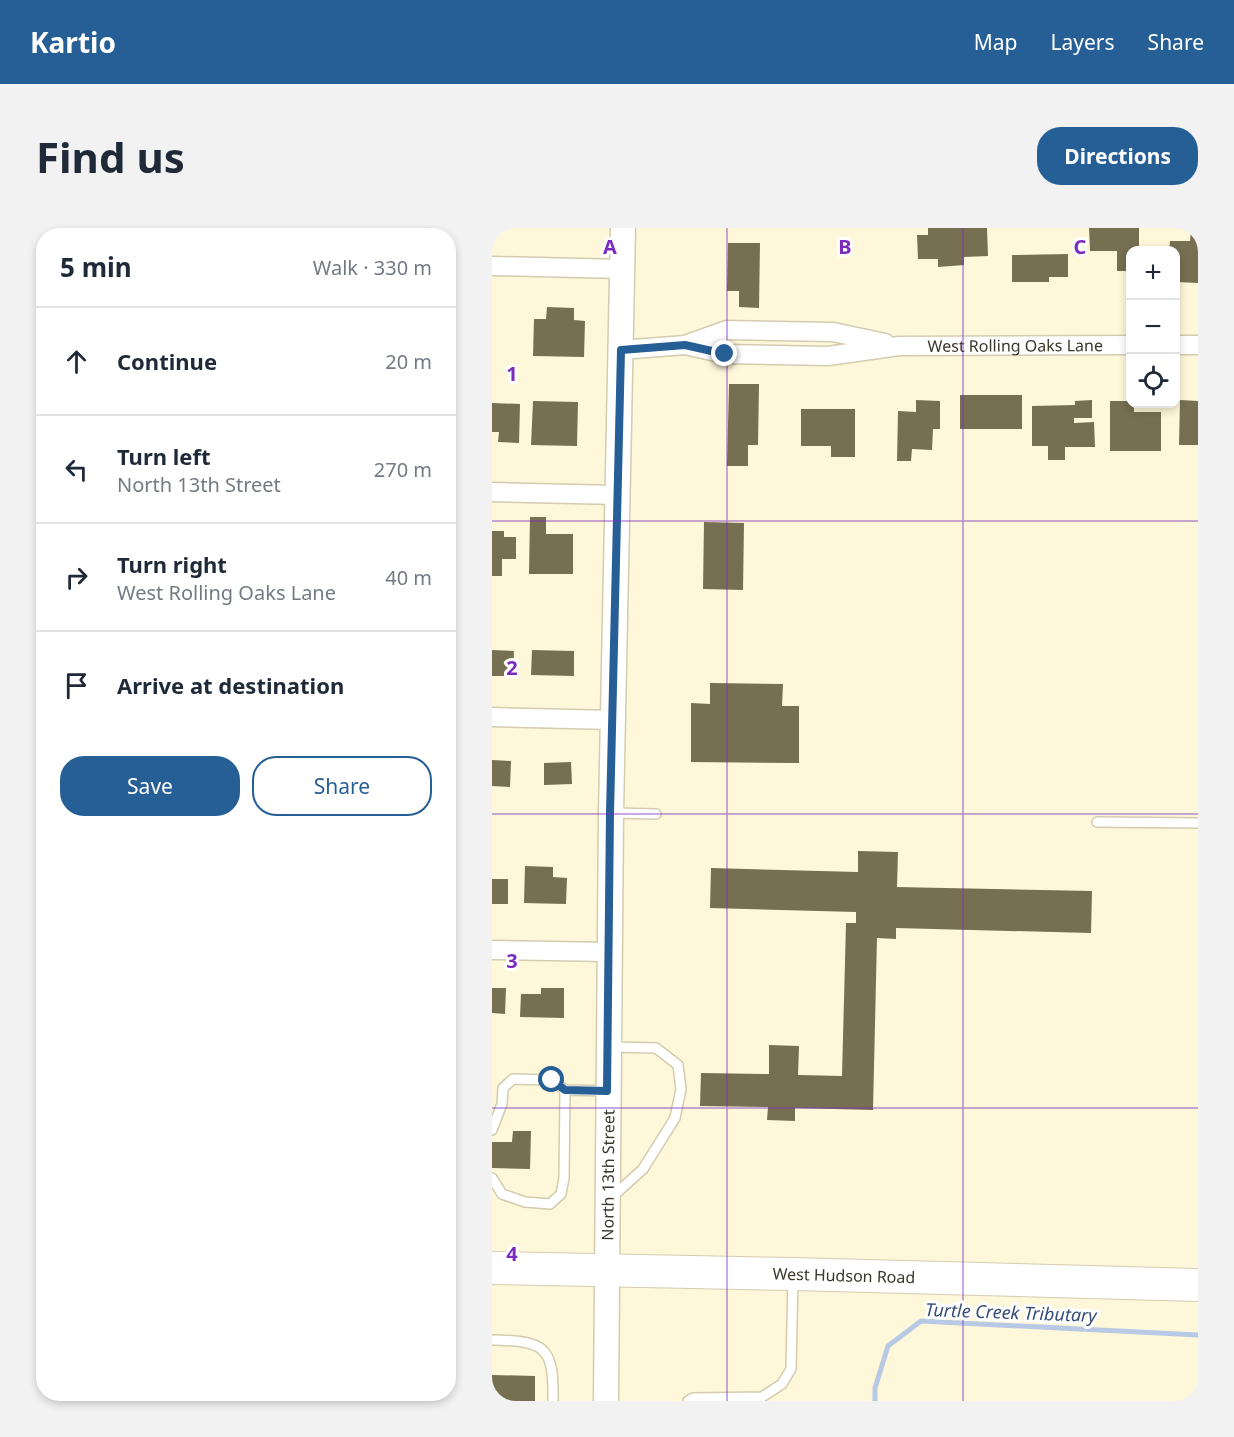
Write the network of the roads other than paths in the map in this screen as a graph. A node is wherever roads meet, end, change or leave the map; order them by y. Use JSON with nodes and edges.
{"nodes":[{"id":1,"x":623,"y":228,"type":"edge"},
{"id":2,"x":492,"y":266,"type":"edge"},
{"id":3,"x":621,"y":269,"type":"junction"},
{"id":4,"x":685,"y":345,"type":"junction"},
{"id":5,"x":1126,"y":345,"type":"edge"},
{"id":6,"x":1180,"y":345,"type":"edge"},
{"id":7,"x":1198,"y":345,"type":"edge"},
{"id":8,"x":899,"y":346,"type":"junction"},
{"id":9,"x":621,"y":350,"type":"junction"},
{"id":10,"x":492,"y":492,"type":"edge"},
{"id":11,"x":617,"y":495,"type":"junction"},
{"id":12,"x":492,"y":717,"type":"edge"},
{"id":13,"x":613,"y":720,"type":"junction"},
{"id":14,"x":610,"y":813,"type":"junction"},
{"id":15,"x":656,"y":814,"type":"dead end"},
{"id":16,"x":1097,"y":822,"type":"dead end"},
{"id":17,"x":1198,"y":823,"type":"edge"},
{"id":18,"x":492,"y":950,"type":"edge"},
{"id":19,"x":609,"y":952,"type":"junction"},
{"id":20,"x":608,"y":1047,"type":"junction"},
{"id":21,"x":565,"y":1090,"type":"junction"},
{"id":22,"x":607,"y":1091,"type":"junction"},
{"id":23,"x":492,"y":1130,"type":"edge"},
{"id":24,"x":492,"y":1178,"type":"edge"},
{"id":25,"x":608,"y":1201,"type":"junction"},
{"id":26,"x":492,"y":1268,"type":"edge"},
{"id":27,"x":608,"y":1270,"type":"junction"},
{"id":28,"x":793,"y":1274,"type":"junction"},
{"id":29,"x":1198,"y":1285,"type":"edge"},
{"id":30,"x":492,"y":1340,"type":"edge"},
{"id":31,"x":553,"y":1401,"type":"edge"},
{"id":32,"x":606,"y":1401,"type":"edge"},
{"id":33,"x":688,"y":1401,"type":"edge"}],
"edges":[{"from":1,"to":3,"type":"street","name":"North 13th Street"},
{"from":2,"to":3,"type":"street"},
{"from":3,"to":9,"type":"street","name":"North 13th Street"},
{"from":4,"to":8,"type":"street","name":"West Rolling Oaks Lane"},
{"from":4,"to":8,"type":"street","name":"West Rolling Oaks Lane"},
{"from":4,"to":9,"type":"street","name":"West Rolling Oaks Lane"},
{"from":5,"to":8,"type":"street","name":"West Rolling Oaks Lane"},
{"from":6,"to":7,"type":"street"},
{"from":9,"to":11,"type":"street","name":"North 13th Street"},
{"from":10,"to":11,"type":"street"},
{"from":11,"to":13,"type":"street","name":"North 13th Street"},
{"from":12,"to":13,"type":"street"},
{"from":13,"to":14,"type":"street","name":"North 13th Street"},
{"from":14,"to":15,"type":"lane"},
{"from":14,"to":19,"type":"street","name":"North 13th Street"},
{"from":16,"to":17,"type":"lane"},
{"from":18,"to":19,"type":"street"},
{"from":19,"to":20,"type":"street","name":"North 13th Street"},
{"from":20,"to":22,"type":"street","name":"North 13th Street"},
{"from":20,"to":25,"type":"lane"},
{"from":21,"to":22,"type":"lane"},
{"from":21,"to":23,"type":"lane"},
{"from":21,"to":24,"type":"lane"},
{"from":22,"to":25,"type":"street","name":"North 13th Street"},
{"from":25,"to":27,"type":"street","name":"North 13th Street"},
{"from":26,"to":27,"type":"highway","name":"West Hudson Road"},
{"from":27,"to":28,"type":"highway","name":"West Hudson Road"},
{"from":27,"to":32,"type":"street","name":"North 13th Street"},
{"from":28,"to":29,"type":"highway","name":"West Hudson Road"},
{"from":28,"to":33,"type":"lane"},
{"from":30,"to":31,"type":"lane"}]}
